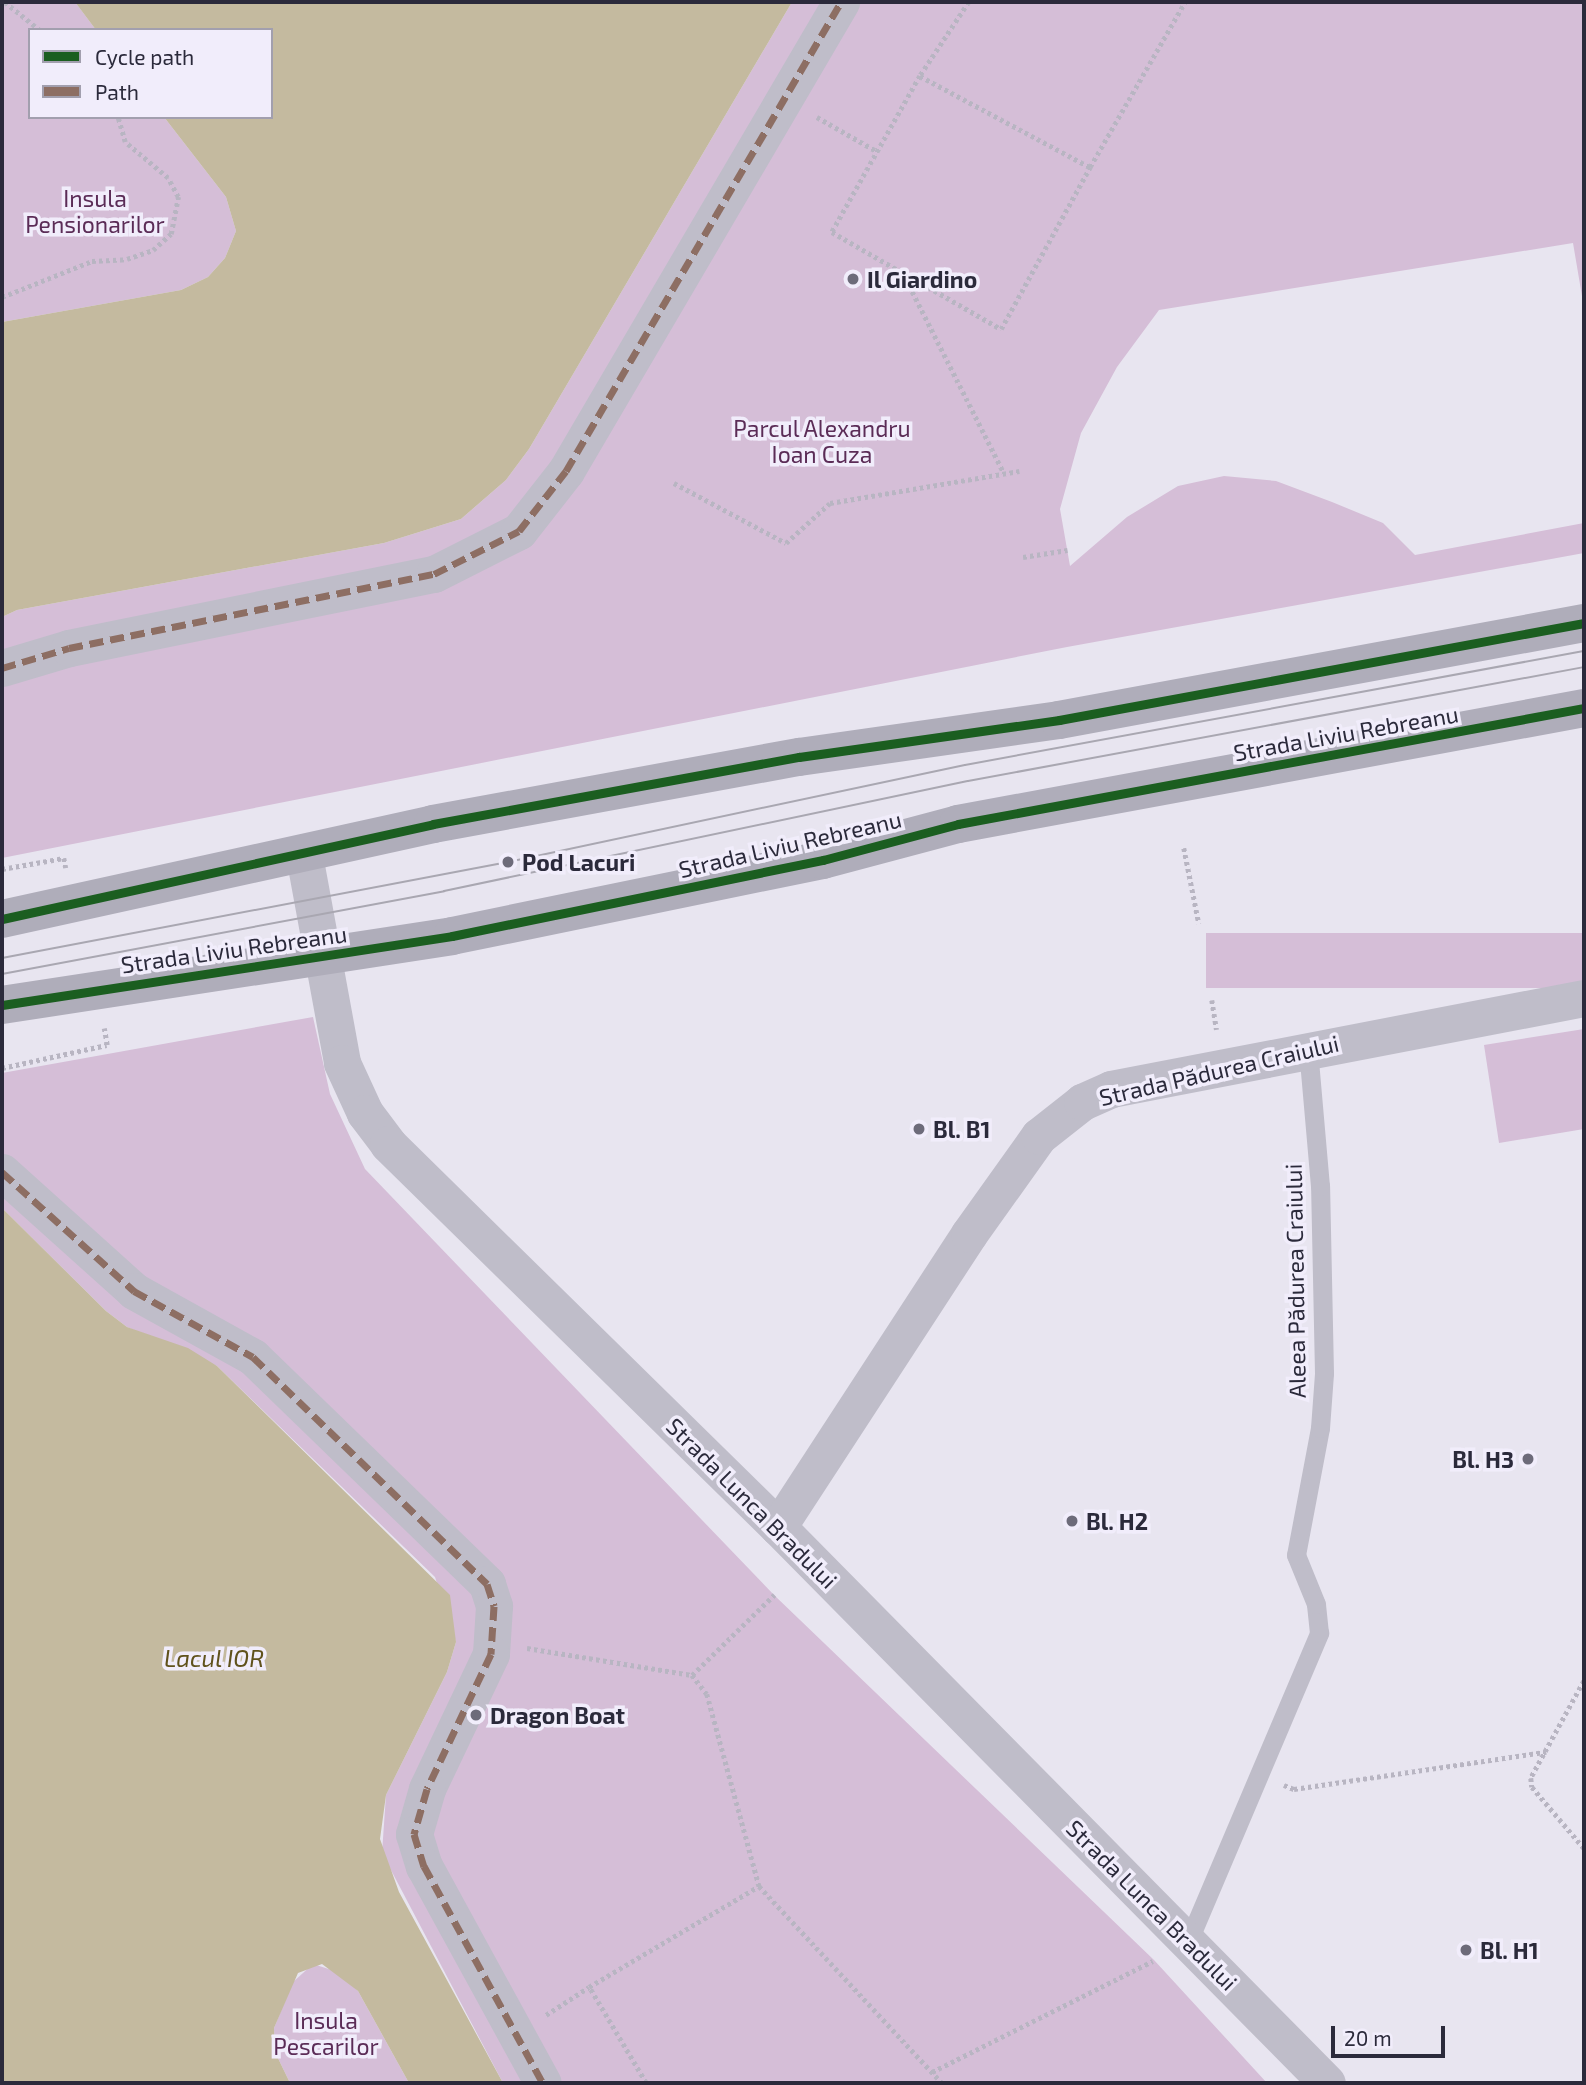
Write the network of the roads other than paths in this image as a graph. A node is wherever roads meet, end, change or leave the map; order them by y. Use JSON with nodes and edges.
{"nodes":[{"id":1,"x":841,"y":2,"type":"edge"},
{"id":2,"x":1584,"y":623,"type":"edge"},
{"id":3,"x":2,"y":668,"type":"edge"},
{"id":4,"x":1584,"y":708,"type":"edge"},
{"id":5,"x":304,"y":855,"type":"junction"},
{"id":6,"x":2,"y":919,"type":"edge"},
{"id":7,"x":321,"y":956,"type":"junction"},
{"id":8,"x":1584,"y":998,"type":"edge"},
{"id":9,"x":2,"y":1005,"type":"edge"},
{"id":10,"x":1308,"y":1049,"type":"junction"},
{"id":11,"x":2,"y":1172,"type":"edge"},
{"id":12,"x":778,"y":1527,"type":"junction"},
{"id":13,"x":1188,"y":1942,"type":"junction"},
{"id":14,"x":543,"y":2083,"type":"edge"},
{"id":15,"x":1327,"y":2083,"type":"edge"}],
"edges":[{"from":1,"to":3,"type":"street"},
{"from":2,"to":5,"type":"main road"},
{"from":4,"to":7,"type":"main road","name":"Strada Liviu Rebreanu"},
{"from":5,"to":6,"type":"main road"},
{"from":5,"to":7,"type":"street","name":"Strada Lunca Bradului"},
{"from":7,"to":9,"type":"main road","name":"Strada Liviu Rebreanu"},
{"from":7,"to":12,"type":"street","name":"Strada Lunca Bradului"},
{"from":8,"to":10,"type":"street","name":"Strada Pădurea Craiului"},
{"from":10,"to":12,"type":"street","name":"Strada Pădurea Craiului"},
{"from":10,"to":13,"type":"lane","name":"Aleea Pădurea Craiului"},
{"from":11,"to":14,"type":"street"},
{"from":12,"to":13,"type":"street","name":"Strada Lunca Bradului"},
{"from":13,"to":15,"type":"street","name":"Strada Lunca Bradului"}]}
